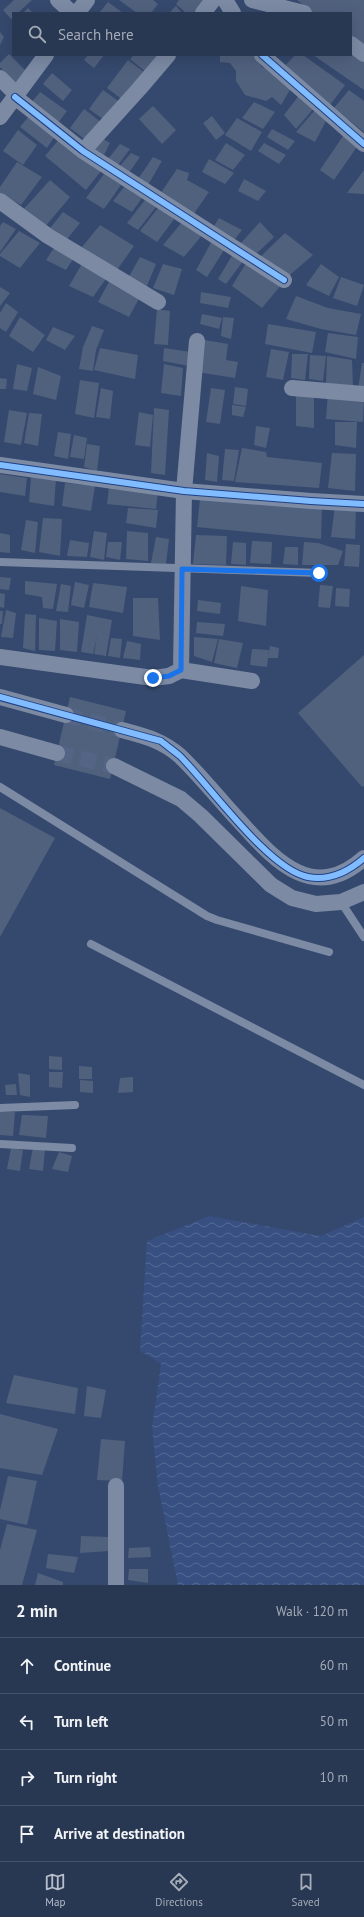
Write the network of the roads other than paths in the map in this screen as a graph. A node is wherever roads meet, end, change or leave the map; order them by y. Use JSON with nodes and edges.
{"nodes":[{"id":1,"x":58,"y":0,"type":"edge"},
{"id":2,"x":87,"y":0,"type":"edge"},
{"id":3,"x":213,"y":0,"type":"edge"},
{"id":4,"x":225,"y":0,"type":"edge"},
{"id":5,"x":252,"y":0,"type":"edge"},
{"id":6,"x":71,"y":12,"type":"edge"},
{"id":7,"x":78,"y":12,"type":"edge"},
{"id":8,"x":204,"y":12,"type":"edge"},
{"id":9,"x":233,"y":12,"type":"edge"},
{"id":10,"x":300,"y":12,"type":"edge"},
{"id":11,"x":352,"y":45,"type":"edge"},
{"id":12,"x":364,"y":54,"type":"edge"},
{"id":13,"x":45,"y":56,"type":"edge"},
{"id":14,"x":167,"y":56,"type":"edge"},
{"id":15,"x":263,"y":56,"type":"edge"},
{"id":16,"x":0,"y":78,"type":"edge"},
{"id":17,"x":16,"y":96,"type":"junction"},
{"id":18,"x":0,"y":117,"type":"edge"},
{"id":19,"x":364,"y":144,"type":"edge"},
{"id":20,"x":82,"y":151,"type":"junction"},
{"id":21,"x":0,"y":201,"type":"edge"},
{"id":22,"x":284,"y":280,"type":"dead end"},
{"id":23,"x":158,"y":302,"type":"dead end"},
{"id":24,"x":197,"y":341,"type":"dead end"},
{"id":25,"x":292,"y":388,"type":"dead end"},
{"id":26,"x":364,"y":394,"type":"edge"},
{"id":27,"x":0,"y":465,"type":"edge"},
{"id":28,"x":184,"y":491,"type":"junction"},
{"id":29,"x":364,"y":504,"type":"edge"},
{"id":30,"x":0,"y":562,"type":"edge"},
{"id":31,"x":182,"y":569,"type":"junction"},
{"id":32,"x":319,"y":573,"type":"dead end"},
{"id":33,"x":0,"y":657,"type":"edge"},
{"id":34,"x":181,"y":670,"type":"junction"},
{"id":35,"x":252,"y":680,"type":"dead end"},
{"id":36,"x":0,"y":697,"type":"edge"},
{"id":37,"x":66,"y":715,"type":"tunnel mouth"},
{"id":38,"x":122,"y":730,"type":"tunnel mouth"},
{"id":39,"x":0,"y":737,"type":"edge"},
{"id":40,"x":57,"y":753,"type":"tunnel mouth"},
{"id":41,"x":114,"y":766,"type":"tunnel mouth"},
{"id":42,"x":0,"y":787,"type":"edge"},
{"id":43,"x":364,"y":858,"type":"edge"},
{"id":44,"x":364,"y":892,"type":"edge"},
{"id":45,"x":340,"y":902,"type":"junction"},
{"id":46,"x":364,"y":937,"type":"edge"},
{"id":47,"x":91,"y":944,"type":"dead end"},
{"id":48,"x":329,"y":952,"type":"dead end"},
{"id":49,"x":364,"y":1085,"type":"edge"},
{"id":50,"x":75,"y":1105,"type":"dead end"},
{"id":51,"x":0,"y":1108,"type":"edge"},
{"id":52,"x":0,"y":1144,"type":"edge"},
{"id":53,"x":72,"y":1148,"type":"dead end"},
{"id":54,"x":116,"y":1486,"type":"dead end"},
{"id":55,"x":116,"y":1585,"type":"edge"}],
"edges":[{"from":1,"to":6,"type":"street"},
{"from":2,"to":7,"type":"street"},
{"from":3,"to":8,"type":"street"},
{"from":4,"to":9,"type":"street"},
{"from":5,"to":10,"type":"street"},
{"from":11,"to":12,"type":"street"},
{"from":13,"to":17,"type":"street"},
{"from":14,"to":20,"type":"street"},
{"from":15,"to":19,"type":"street"},
{"from":16,"to":17,"type":"street"},
{"from":17,"to":18,"type":"street"},
{"from":17,"to":20,"type":"street"},
{"from":20,"to":22,"type":"street"},
{"from":21,"to":23,"type":"street"},
{"from":24,"to":28,"type":"street"},
{"from":25,"to":26,"type":"street"},
{"from":27,"to":28,"type":"street"},
{"from":28,"to":29,"type":"street"},
{"from":28,"to":31,"type":"street"},
{"from":30,"to":31,"type":"lane"},
{"from":31,"to":32,"type":"lane"},
{"from":31,"to":34,"type":"street"},
{"from":33,"to":34,"type":"street"},
{"from":34,"to":35,"type":"street"},
{"from":36,"to":37,"type":"street"},
{"from":38,"to":43,"type":"street"},
{"from":39,"to":40,"type":"street"},
{"from":41,"to":45,"type":"street"},
{"from":42,"to":48,"type":"lane"},
{"from":44,"to":45,"type":"street"},
{"from":45,"to":46,"type":"lane"},
{"from":47,"to":49,"type":"lane"},
{"from":50,"to":51,"type":"lane"},
{"from":52,"to":53,"type":"lane"},
{"from":54,"to":55,"type":"street"}]}
